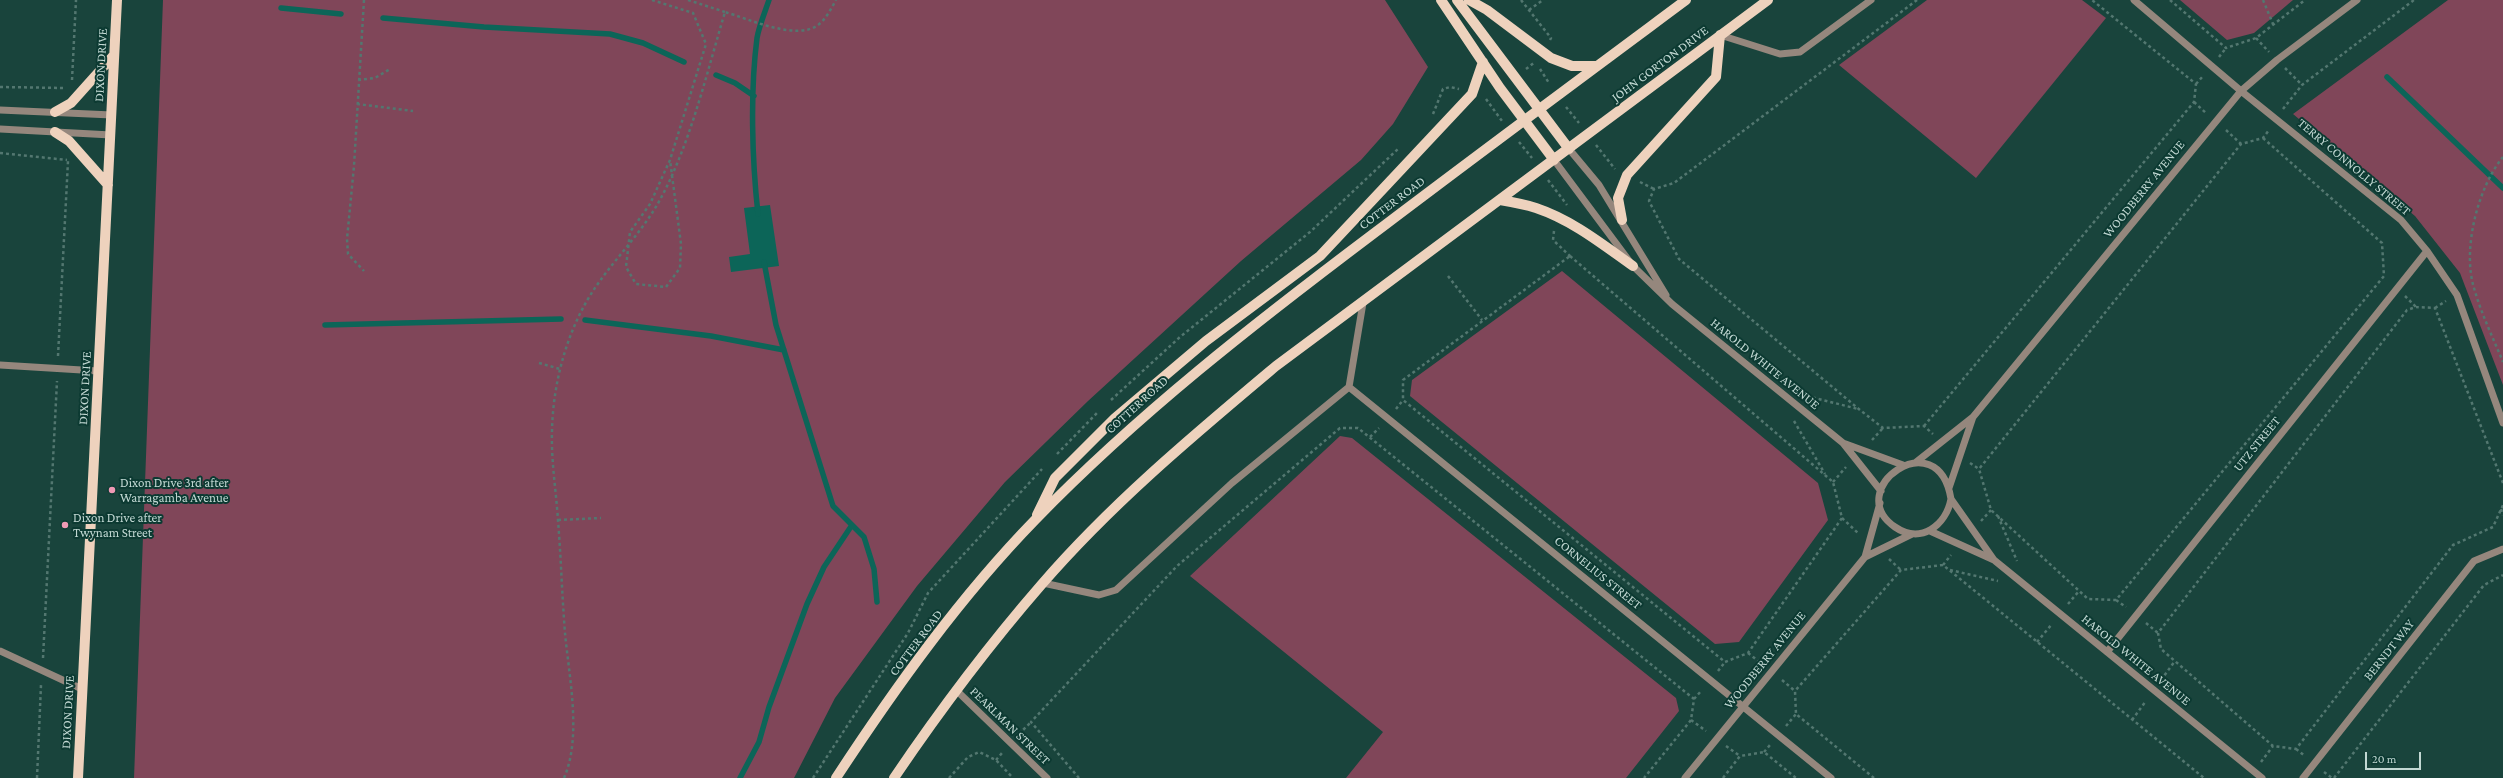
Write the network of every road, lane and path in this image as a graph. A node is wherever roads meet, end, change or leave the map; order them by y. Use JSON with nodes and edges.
{"nodes":[{"id":1,"x":76,"y":0,"type":"edge"},
{"id":2,"x":117,"y":0,"type":"edge"},
{"id":3,"x":364,"y":0,"type":"edge"},
{"id":4,"x":652,"y":0,"type":"edge"},
{"id":5,"x":688,"y":0,"type":"edge"},
{"id":6,"x":836,"y":0,"type":"edge"},
{"id":7,"x":1441,"y":0,"type":"edge"},
{"id":8,"x":1457,"y":0,"type":"edge"},
{"id":9,"x":1469,"y":0,"type":"edge"},
{"id":10,"x":1521,"y":0,"type":"edge"},
{"id":11,"x":1543,"y":0,"type":"edge"},
{"id":12,"x":1686,"y":0,"type":"edge"},
{"id":13,"x":1768,"y":0,"type":"edge"},
{"id":14,"x":1870,"y":0,"type":"edge"},
{"id":15,"x":1917,"y":0,"type":"edge"},
{"id":16,"x":2092,"y":0,"type":"edge"},
{"id":17,"x":2134,"y":0,"type":"edge"},
{"id":18,"x":2170,"y":0,"type":"edge"},
{"id":19,"x":2263,"y":0,"type":"edge"},
{"id":20,"x":2305,"y":0,"type":"edge"},
{"id":21,"x":2357,"y":0,"type":"edge"},
{"id":22,"x":2414,"y":0,"type":"edge"},
{"id":23,"x":1530,"y":10,"type":"junction"},
{"id":24,"x":725,"y":12,"type":"junction"},
{"id":25,"x":2273,"y":24,"type":"junction"},
{"id":26,"x":1720,"y":35,"type":"junction"},
{"id":27,"x":1551,"y":38,"type":"dead end"},
{"id":28,"x":114,"y":54,"type":"junction"},
{"id":29,"x":1483,"y":62,"type":"junction"},
{"id":30,"x":1535,"y":62,"type":"dead end"},
{"id":31,"x":1598,"y":66,"type":"junction"},
{"id":32,"x":390,"y":69,"type":"dead end"},
{"id":33,"x":358,"y":80,"type":"junction"},
{"id":34,"x":0,"y":87,"type":"edge"},
{"id":35,"x":2241,"y":90,"type":"junction"},
{"id":36,"x":1557,"y":95,"type":"junction"},
{"id":37,"x":1486,"y":99,"type":"dead end"},
{"id":38,"x":357,"y":104,"type":"junction"},
{"id":39,"x":1539,"y":108,"type":"junction"},
{"id":40,"x":0,"y":110,"type":"edge"},
{"id":41,"x":413,"y":111,"type":"dead end"},
{"id":42,"x":55,"y":112,"type":"junction"},
{"id":43,"x":112,"y":115,"type":"junction"},
{"id":44,"x":2276,"y":119,"type":"junction"},
{"id":45,"x":1524,"y":120,"type":"junction"},
{"id":46,"x":0,"y":129,"type":"edge"},
{"id":47,"x":1510,"y":130,"type":"junction"},
{"id":48,"x":55,"y":132,"type":"junction"},
{"id":49,"x":111,"y":135,"type":"junction"},
{"id":50,"x":1588,"y":135,"type":"junction"},
{"id":51,"x":2263,"y":138,"type":"junction"},
{"id":52,"x":69,"y":141,"type":"junction"},
{"id":53,"x":1569,"y":149,"type":"junction"},
{"id":54,"x":0,"y":153,"type":"edge"},
{"id":55,"x":2503,"y":157,"type":"edge"},
{"id":56,"x":68,"y":160,"type":"junction"},
{"id":57,"x":670,"y":160,"type":"junction"},
{"id":58,"x":1554,"y":160,"type":"junction"},
{"id":59,"x":1541,"y":170,"type":"junction"},
{"id":60,"x":1617,"y":172,"type":"dead end"},
{"id":61,"x":672,"y":175,"type":"junction"},
{"id":62,"x":108,"y":185,"type":"junction"},
{"id":63,"x":1500,"y":200,"type":"junction"},
{"id":64,"x":1568,"y":207,"type":"dead end"},
{"id":65,"x":1622,"y":220,"type":"junction"},
{"id":66,"x":1554,"y":230,"type":"dead end"},
{"id":67,"x":627,"y":247,"type":"junction"},
{"id":68,"x":2427,"y":251,"type":"junction"},
{"id":69,"x":1570,"y":256,"type":"junction"},
{"id":70,"x":1633,"y":266,"type":"junction"},
{"id":71,"x":364,"y":271,"type":"dead end"},
{"id":72,"x":1448,"y":276,"type":"dead end"},
{"id":73,"x":1363,"y":302,"type":"junction"},
{"id":74,"x":1672,"y":304,"type":"junction"},
{"id":75,"x":1482,"y":320,"type":"junction"},
{"id":76,"x":2503,"y":362,"type":"edge"},
{"id":77,"x":539,"y":363,"type":"dead end"},
{"id":78,"x":0,"y":366,"type":"edge"},
{"id":79,"x":57,"y":369,"type":"junction"},
{"id":80,"x":560,"y":369,"type":"junction"},
{"id":81,"x":98,"y":371,"type":"junction"},
{"id":82,"x":1349,"y":387,"type":"junction"},
{"id":83,"x":1806,"y":396,"type":"dead end"},
{"id":84,"x":1860,"y":410,"type":"junction"},
{"id":85,"x":1791,"y":415,"type":"dead end"},
{"id":86,"x":1974,"y":417,"type":"junction"},
{"id":87,"x":2503,"y":423,"type":"edge"},
{"id":88,"x":1843,"y":443,"type":"junction"},
{"id":89,"x":1915,"y":463,"type":"junction"},
{"id":90,"x":1903,"y":465,"type":"junction"},
{"id":91,"x":1826,"y":476,"type":"junction"},
{"id":92,"x":2503,"y":483,"type":"edge"},
{"id":93,"x":1949,"y":488,"type":"junction"},
{"id":94,"x":1881,"y":491,"type":"junction"},
{"id":95,"x":1951,"y":499,"type":"junction"},
{"id":96,"x":1880,"y":503,"type":"junction"},
{"id":97,"x":2503,"y":505,"type":"edge"},
{"id":98,"x":2501,"y":509,"type":"junction"},
{"id":99,"x":1997,"y":515,"type":"junction"},
{"id":100,"x":2503,"y":515,"type":"edge"},
{"id":101,"x":601,"y":518,"type":"dead end"},
{"id":102,"x":558,"y":520,"type":"junction"},
{"id":103,"x":1034,"y":521,"type":"junction"},
{"id":104,"x":1930,"y":530,"type":"junction"},
{"id":105,"x":1912,"y":534,"type":"junction"},
{"id":106,"x":2503,"y":549,"type":"edge"},
{"id":107,"x":1865,"y":557,"type":"junction"},
{"id":108,"x":1994,"y":560,"type":"junction"},
{"id":109,"x":1949,"y":570,"type":"junction"},
{"id":110,"x":2503,"y":575,"type":"edge"},
{"id":111,"x":1043,"y":583,"type":"junction"},
{"id":112,"x":2028,"y":588,"type":"junction"},
{"id":113,"x":0,"y":651,"type":"edge"},
{"id":114,"x":2107,"y":652,"type":"junction"},
{"id":115,"x":42,"y":669,"type":"junction"},
{"id":116,"x":82,"y":689,"type":"junction"},
{"id":117,"x":956,"y":690,"type":"junction"},
{"id":118,"x":1743,"y":706,"type":"junction"},
{"id":119,"x":37,"y":778,"type":"edge"},
{"id":120,"x":78,"y":778,"type":"edge"},
{"id":121,"x":564,"y":778,"type":"edge"},
{"id":122,"x":836,"y":778,"type":"edge"},
{"id":123,"x":894,"y":778,"type":"edge"},
{"id":124,"x":949,"y":778,"type":"edge"},
{"id":125,"x":1013,"y":778,"type":"edge"},
{"id":126,"x":1047,"y":778,"type":"edge"},
{"id":127,"x":1079,"y":778,"type":"edge"},
{"id":128,"x":1644,"y":778,"type":"edge"},
{"id":129,"x":1685,"y":778,"type":"edge"},
{"id":130,"x":1723,"y":778,"type":"edge"},
{"id":131,"x":1796,"y":778,"type":"edge"},
{"id":132,"x":1831,"y":778,"type":"edge"},
{"id":133,"x":1874,"y":778,"type":"edge"},
{"id":134,"x":2204,"y":778,"type":"edge"},
{"id":135,"x":2262,"y":778,"type":"edge"},
{"id":136,"x":2303,"y":778,"type":"edge"},
{"id":137,"x":2334,"y":778,"type":"edge"}],
"edges":[{"from":1,"to":34,"type":"path"},
{"from":2,"to":28,"type":"main road","name":"DIXON DRIVE"},
{"from":3,"to":33,"type":"path"},
{"from":4,"to":57,"type":"path"},
{"from":5,"to":24,"type":"path"},
{"from":6,"to":24,"type":"path"},
{"from":7,"to":29,"type":"main road"},
{"from":8,"to":39,"type":"main road"},
{"from":9,"to":31,"type":"main road"},
{"from":10,"to":23,"type":"path"},
{"from":11,"to":23,"type":"path"},
{"from":12,"to":31,"type":"main road"},
{"from":13,"to":26,"type":"main road","name":"JOHN GORTON DRIVE"},
{"from":14,"to":26,"type":"street"},
{"from":15,"to":84,"type":"path"},
{"from":16,"to":84,"type":"path"},
{"from":17,"to":35,"type":"street","name":"TERRY CONNOLLY STREET"},
{"from":18,"to":25,"type":"path"},
{"from":19,"to":25,"type":"path"},
{"from":20,"to":25,"type":"path"},
{"from":21,"to":35,"type":"street","name":"WOODBERRY AVENUE"},
{"from":22,"to":44,"type":"path"},
{"from":23,"to":27,"type":"path"},
{"from":24,"to":61,"type":"path"},
{"from":26,"to":50,"type":"main road","name":"JOHN GORTON DRIVE"},
{"from":26,"to":65,"type":"main road"},
{"from":28,"to":42,"type":"main road"},
{"from":28,"to":43,"type":"main road","name":"DIXON DRIVE"},
{"from":29,"to":45,"type":"main road"},
{"from":29,"to":103,"type":"main road"},
{"from":30,"to":36,"type":"path"},
{"from":31,"to":36,"type":"main road"},
{"from":32,"to":33,"type":"path"},
{"from":33,"to":38,"type":"path"},
{"from":35,"to":44,"type":"street","name":"TERRY CONNOLLY STREET"},
{"from":35,"to":86,"type":"street","name":"WOODBERRY AVENUE"},
{"from":36,"to":39,"type":"main road"},
{"from":36,"to":50,"type":"path"},
{"from":37,"to":47,"type":"path"},
{"from":38,"to":41,"type":"path"},
{"from":38,"to":71,"type":"path"},
{"from":39,"to":45,"type":"main road","name":"COTTER ROAD"},
{"from":39,"to":53,"type":"main road"},
{"from":40,"to":42,"type":"street"},
{"from":42,"to":43,"type":"street"},
{"from":43,"to":49,"type":"main road","name":"DIXON DRIVE"},
{"from":44,"to":51,"type":"path"},
{"from":44,"to":68,"type":"street","name":"TERRY CONNOLLY STREET"},
{"from":45,"to":47,"type":"main road","name":"COTTER ROAD"},
{"from":45,"to":58,"type":"main road"},
{"from":46,"to":48,"type":"street"},
{"from":47,"to":59,"type":"path"},
{"from":47,"to":103,"type":"main road","name":"COTTER ROAD"},
{"from":48,"to":49,"type":"street"},
{"from":48,"to":52,"type":"main road"},
{"from":49,"to":62,"type":"main road","name":"DIXON DRIVE"},
{"from":50,"to":53,"type":"main road","name":"JOHN GORTON DRIVE"},
{"from":50,"to":60,"type":"path"},
{"from":51,"to":99,"type":"path"},
{"from":51,"to":99,"type":"path"},
{"from":52,"to":56,"type":"path"},
{"from":52,"to":62,"type":"main road"},
{"from":53,"to":58,"type":"main road"},
{"from":53,"to":65,"type":"street","name":"HAROLD WHITE AVENUE"},
{"from":54,"to":56,"type":"path"},
{"from":55,"to":76,"type":"path"},
{"from":56,"to":79,"type":"path"},
{"from":57,"to":61,"type":"path"},
{"from":57,"to":67,"type":"path"},
{"from":58,"to":59,"type":"main road"},
{"from":58,"to":70,"type":"street","name":"HAROLD WHITE AVENUE"},
{"from":59,"to":63,"type":"main road"},
{"from":59,"to":64,"type":"path"},
{"from":61,"to":67,"type":"path"},
{"from":61,"to":67,"type":"path"},
{"from":62,"to":81,"type":"main road","name":"DIXON DRIVE"},
{"from":63,"to":70,"type":"main road"},
{"from":63,"to":73,"type":"main road"},
{"from":65,"to":74,"type":"street","name":"HAROLD WHITE AVENUE"},
{"from":66,"to":69,"type":"path"},
{"from":67,"to":80,"type":"path"},
{"from":68,"to":87,"type":"street","name":"TERRY CONNOLLY STREET"},
{"from":68,"to":114,"type":"street","name":"UTZ STREET"},
{"from":69,"to":75,"type":"path"},
{"from":69,"to":91,"type":"path"},
{"from":70,"to":74,"type":"street","name":"HAROLD WHITE AVENUE"},
{"from":72,"to":75,"type":"path"},
{"from":73,"to":82,"type":"street"},
{"from":73,"to":111,"type":"main road"},
{"from":74,"to":88,"type":"street","name":"HAROLD WHITE AVENUE"},
{"from":75,"to":91,"type":"path"},
{"from":77,"to":80,"type":"path"},
{"from":78,"to":79,"type":"street"},
{"from":79,"to":81,"type":"street"},
{"from":79,"to":115,"type":"path"},
{"from":80,"to":102,"type":"path"},
{"from":81,"to":116,"type":"main road","name":"DIXON DRIVE"},
{"from":82,"to":111,"type":"street"},
{"from":82,"to":118,"type":"street","name":"CORNELIUS STREET"},
{"from":83,"to":84,"type":"path"},
{"from":85,"to":91,"type":"path"},
{"from":86,"to":89,"type":"street","name":"WOODBERRY AVENUE"},
{"from":86,"to":93,"type":"street","name":"WOODBERRY AVENUE"},
{"from":88,"to":90,"type":"street","name":"HAROLD WHITE AVENUE"},
{"from":88,"to":94,"type":"street","name":"HAROLD WHITE AVENUE"},
{"from":89,"to":90,"type":"street"},
{"from":89,"to":93,"type":"street"},
{"from":90,"to":94,"type":"street"},
{"from":92,"to":98,"type":"path"},
{"from":93,"to":95,"type":"street"},
{"from":94,"to":96,"type":"street"},
{"from":95,"to":104,"type":"street"},
{"from":95,"to":108,"type":"street","name":"HAROLD WHITE AVENUE"},
{"from":96,"to":105,"type":"street"},
{"from":96,"to":107,"type":"street","name":"WOODBERRY AVENUE"},
{"from":97,"to":98,"type":"path"},
{"from":98,"to":100,"type":"path"},
{"from":99,"to":112,"type":"path"},
{"from":101,"to":102,"type":"path"},
{"from":102,"to":121,"type":"path"},
{"from":103,"to":122,"type":"main road","name":"COTTER ROAD"},
{"from":104,"to":105,"type":"street"},
{"from":104,"to":108,"type":"street","name":"HAROLD WHITE AVENUE"},
{"from":105,"to":107,"type":"street","name":"WOODBERRY AVENUE"},
{"from":106,"to":136,"type":"street","name":"BERNDT WAY"},
{"from":107,"to":118,"type":"street","name":"WOODBERRY AVENUE"},
{"from":108,"to":112,"type":"street","name":"HAROLD WHITE AVENUE"},
{"from":109,"to":112,"type":"path"},
{"from":109,"to":133,"type":"path"},
{"from":109,"to":134,"type":"path"},
{"from":110,"to":137,"type":"path"},
{"from":111,"to":117,"type":"main road"},
{"from":112,"to":114,"type":"street","name":"HAROLD WHITE AVENUE"},
{"from":113,"to":115,"type":"street"},
{"from":114,"to":135,"type":"street","name":"HAROLD WHITE AVENUE"},
{"from":115,"to":116,"type":"street"},
{"from":115,"to":119,"type":"path"},
{"from":116,"to":120,"type":"main road","name":"DIXON DRIVE"},
{"from":117,"to":123,"type":"main road"},
{"from":117,"to":126,"type":"street","name":"PEARLMAN STREET"},
{"from":118,"to":129,"type":"street","name":"WOODBERRY AVENUE"},
{"from":118,"to":132,"type":"street","name":"CORNELIUS STREET"},
{"from":124,"to":125,"type":"path"},
{"from":127,"to":128,"type":"path"},
{"from":130,"to":131,"type":"path"}]}
